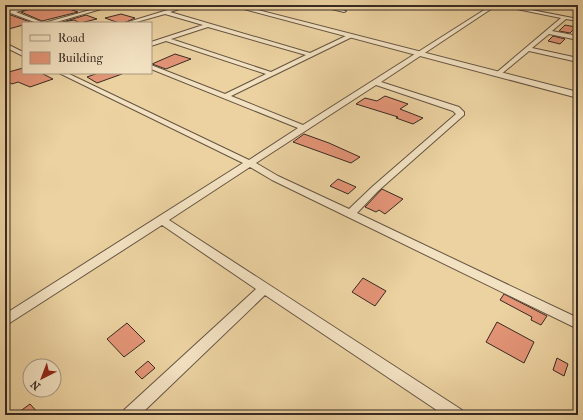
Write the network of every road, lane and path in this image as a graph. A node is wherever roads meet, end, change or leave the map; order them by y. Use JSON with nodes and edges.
{"nodes":[{"id":1,"x":39,"y":5,"type":"edge"},
{"id":2,"x":113,"y":5,"type":"edge"},
{"id":3,"x":189,"y":5,"type":"edge"},
{"id":4,"x":232,"y":5,"type":"edge"},
{"id":5,"x":262,"y":5,"type":"edge"},
{"id":6,"x":317,"y":5,"type":"edge"},
{"id":7,"x":495,"y":5,"type":"edge"},
{"id":8,"x":499,"y":5,"type":"edge"},
{"id":9,"x":5,"y":9,"type":"edge"},
{"id":10,"x":249,"y":9,"type":"junction"},
{"id":11,"x":12,"y":11,"type":"junction"},
{"id":12,"x":344,"y":11,"type":"dead end"},
{"id":13,"x":164,"y":12,"type":"junction"},
{"id":14,"x":564,"y":18,"type":"junction"},
{"id":15,"x":578,"y":20,"type":"edge"},
{"id":16,"x":40,"y":22,"type":"edge"},
{"id":17,"x":51,"y":22,"type":"edge"},
{"id":18,"x":131,"y":22,"type":"edge"},
{"id":19,"x":208,"y":25,"type":"junction"},
{"id":20,"x":549,"y":32,"type":"junction"},
{"id":21,"x":350,"y":36,"type":"junction"},
{"id":22,"x":578,"y":38,"type":"edge"},
{"id":23,"x":165,"y":39,"type":"junction"},
{"id":24,"x":152,"y":44,"type":"edge"},
{"id":25,"x":5,"y":45,"type":"edge"},
{"id":26,"x":527,"y":49,"type":"junction"},
{"id":27,"x":22,"y":54,"type":"edge"},
{"id":28,"x":419,"y":54,"type":"junction"},
{"id":29,"x":311,"y":55,"type":"junction"},
{"id":30,"x":578,"y":60,"type":"edge"},
{"id":31,"x":152,"y":67,"type":"edge"},
{"id":32,"x":67,"y":74,"type":"edge"},
{"id":33,"x":271,"y":74,"type":"junction"},
{"id":34,"x":498,"y":74,"type":"junction"},
{"id":35,"x":375,"y":82,"type":"junction"},
{"id":36,"x":578,"y":95,"type":"edge"},
{"id":37,"x":226,"y":96,"type":"junction"},
{"id":38,"x":304,"y":128,"type":"junction"},
{"id":39,"x":249,"y":163,"type":"junction"},
{"id":40,"x":350,"y":214,"type":"junction"},
{"id":41,"x":161,"y":220,"type":"junction"},
{"id":42,"x":264,"y":289,"type":"junction"},
{"id":43,"x":5,"y":321,"type":"edge"},
{"id":44,"x":578,"y":324,"type":"edge"},
{"id":45,"x":129,"y":415,"type":"edge"},
{"id":46,"x":457,"y":415,"type":"edge"}],
"edges":[{"from":1,"to":11,"type":"street"},
{"from":2,"to":17,"type":"street"},
{"from":3,"to":13,"type":"street"},
{"from":4,"to":10,"type":"street"},
{"from":5,"to":10,"type":"street"},
{"from":6,"to":12,"type":"street"},
{"from":7,"to":28,"type":"street"},
{"from":8,"to":14,"type":"street"},
{"from":9,"to":11,"type":"street"},
{"from":10,"to":21,"type":"street"},
{"from":11,"to":16,"type":"street"},
{"from":13,"to":18,"type":"street"},
{"from":13,"to":19,"type":"street"},
{"from":14,"to":15,"type":"street"},
{"from":14,"to":20,"type":"street"},
{"from":19,"to":23,"type":"street"},
{"from":19,"to":29,"type":"street"},
{"from":20,"to":22,"type":"street"},
{"from":20,"to":26,"type":"street"},
{"from":21,"to":28,"type":"street"},
{"from":21,"to":29,"type":"street"},
{"from":23,"to":24,"type":"street"},
{"from":23,"to":33,"type":"street"},
{"from":25,"to":27,"type":"street"},
{"from":26,"to":30,"type":"street"},
{"from":26,"to":34,"type":"street"},
{"from":28,"to":34,"type":"street"},
{"from":28,"to":35,"type":"street"},
{"from":29,"to":33,"type":"street"},
{"from":31,"to":37,"type":"street"},
{"from":32,"to":39,"type":"street"},
{"from":33,"to":37,"type":"street"},
{"from":34,"to":36,"type":"street"},
{"from":35,"to":38,"type":"street"},
{"from":35,"to":40,"type":"street"},
{"from":37,"to":38,"type":"street"},
{"from":38,"to":39,"type":"street"},
{"from":39,"to":40,"type":"street"},
{"from":39,"to":41,"type":"street"},
{"from":40,"to":44,"type":"street"},
{"from":41,"to":42,"type":"street"},
{"from":41,"to":43,"type":"street"},
{"from":42,"to":45,"type":"street"},
{"from":42,"to":46,"type":"street"}]}
